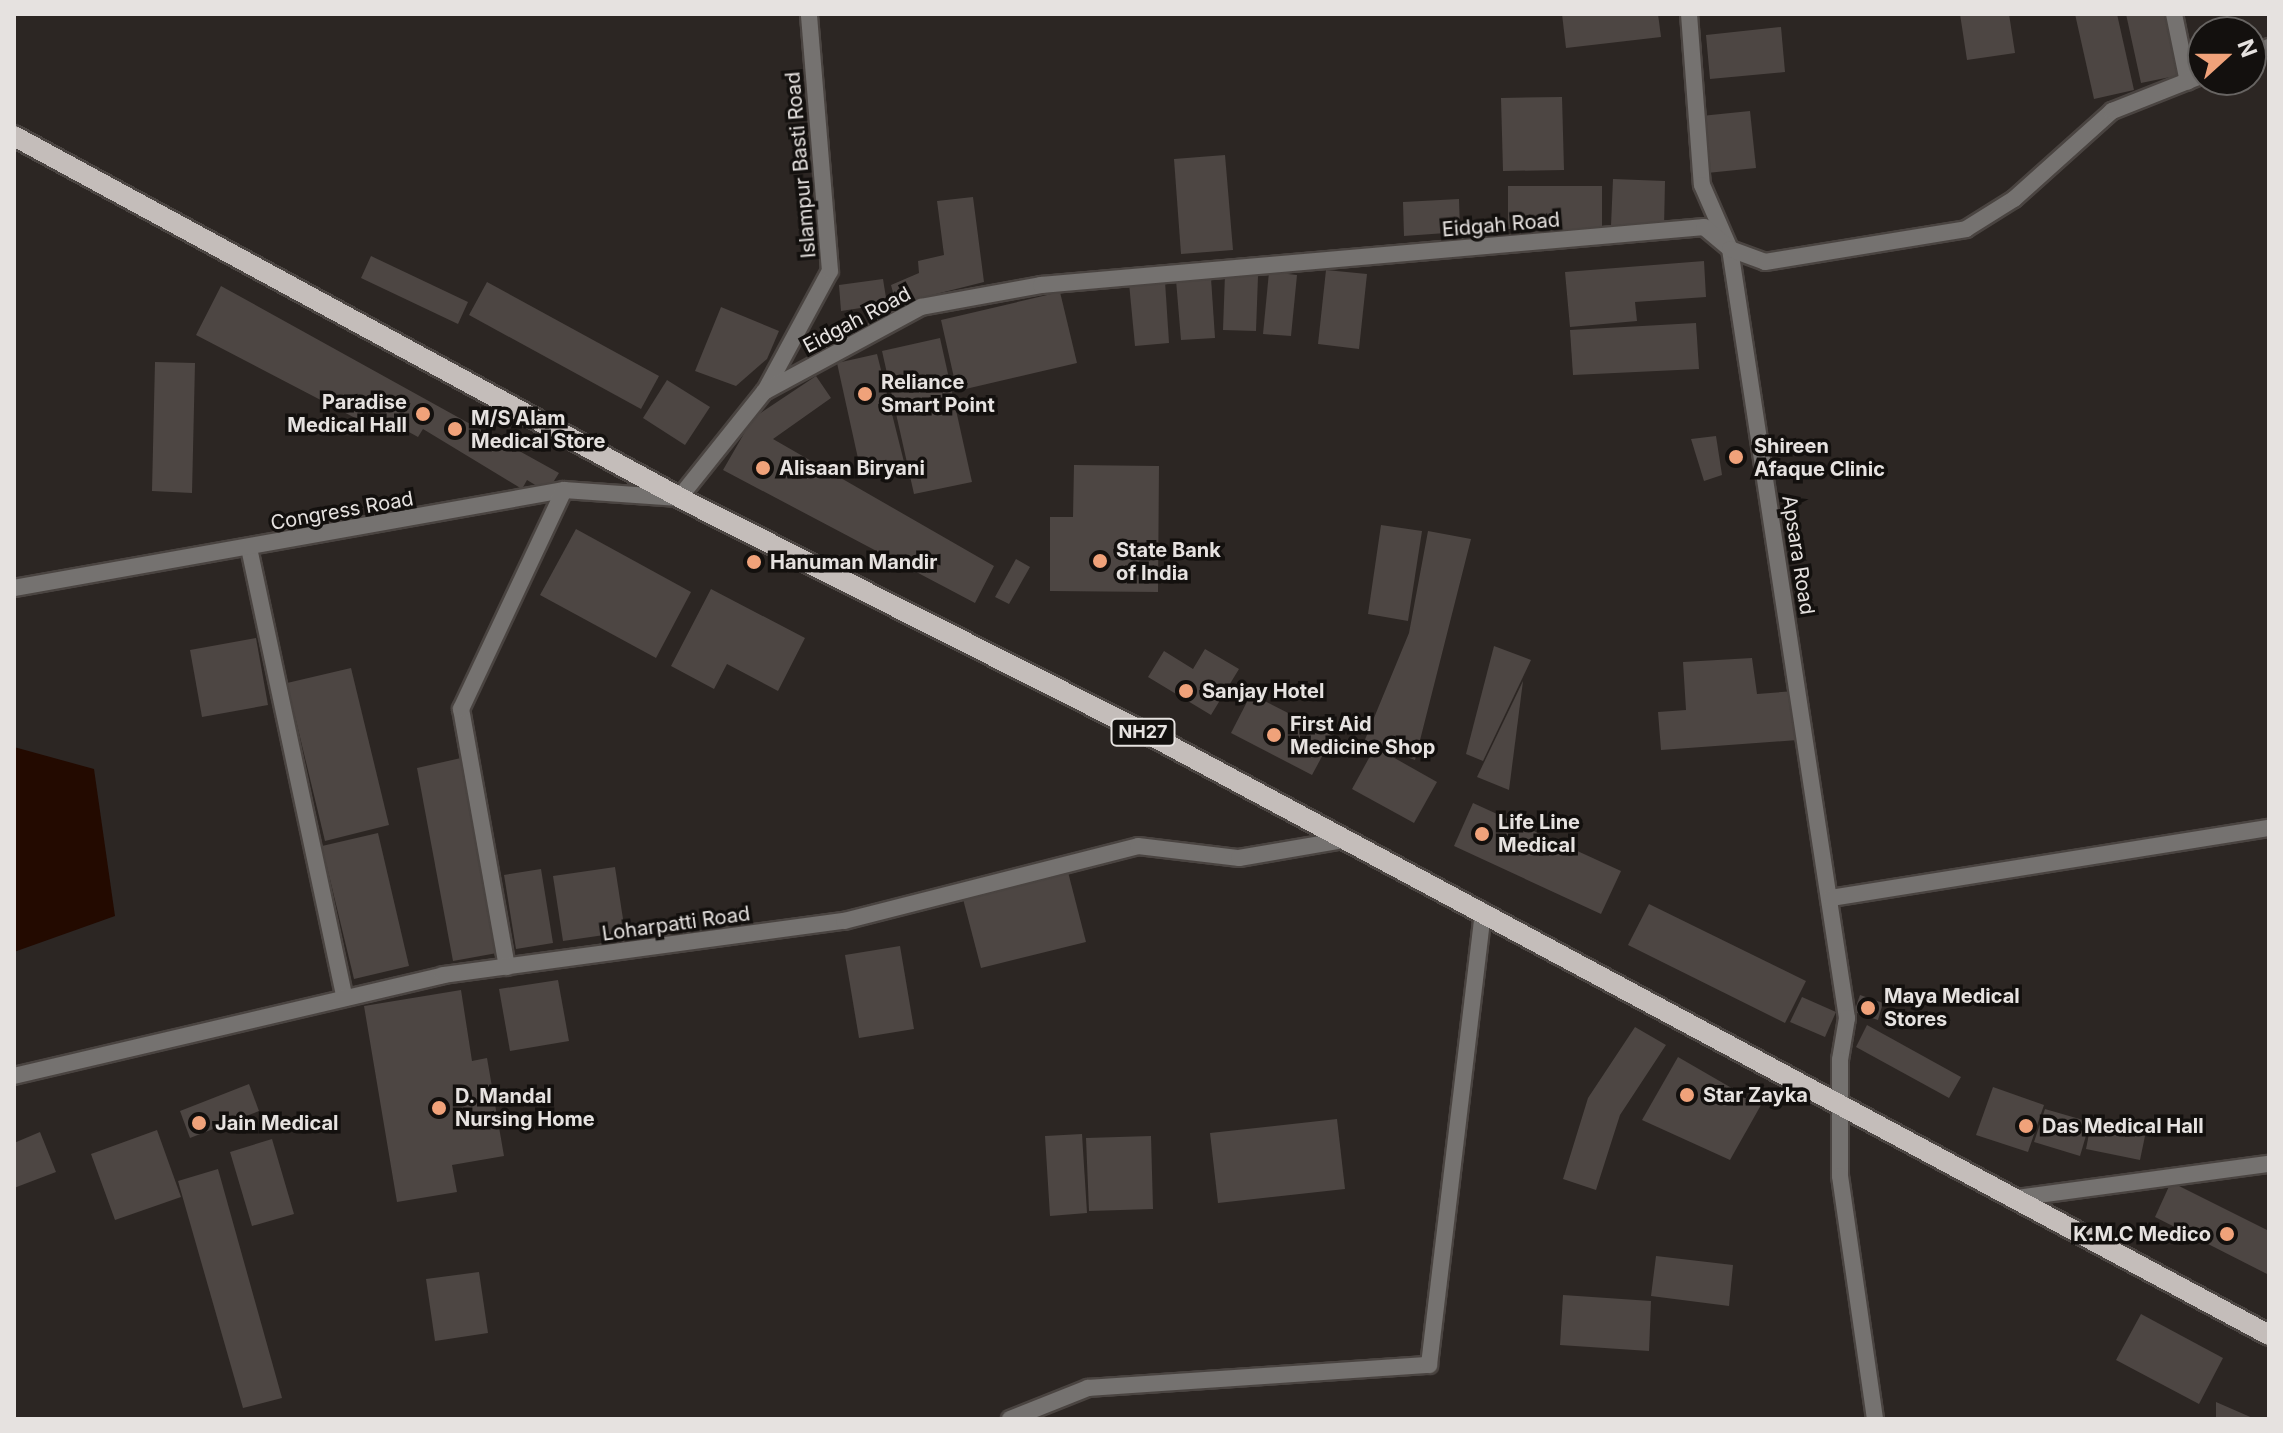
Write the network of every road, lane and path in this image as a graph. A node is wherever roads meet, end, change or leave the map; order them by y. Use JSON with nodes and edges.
{"nodes":[{"id":1,"x":809,"y":14,"type":"edge"},
{"id":2,"x":1689,"y":14,"type":"edge"},
{"id":3,"x":2174,"y":14,"type":"edge"},
{"id":4,"x":2187,"y":54,"type":"edge"},
{"id":5,"x":2187,"y":81,"type":"edge"},
{"id":6,"x":14,"y":136,"type":"edge"},
{"id":7,"x":1730,"y":249,"type":"junction"},
{"id":8,"x":764,"y":392,"type":"junction"},
{"id":9,"x":564,"y":490,"type":"junction"},
{"id":10,"x":679,"y":498,"type":"junction"},
{"id":11,"x":249,"y":548,"type":"junction"},
{"id":12,"x":14,"y":588,"type":"edge"},
{"id":13,"x":2269,"y":828,"type":"edge"},
{"id":14,"x":1344,"y":840,"type":"junction"},
{"id":15,"x":1831,"y":898,"type":"junction"},
{"id":16,"x":1483,"y":911,"type":"junction"},
{"id":17,"x":507,"y":967,"type":"junction"},
{"id":18,"x":345,"y":998,"type":"junction"},
{"id":19,"x":14,"y":1076,"type":"edge"},
{"id":20,"x":1845,"y":1106,"type":"junction"},
{"id":21,"x":2269,"y":1164,"type":"edge"},
{"id":22,"x":2016,"y":1198,"type":"junction"},
{"id":23,"x":2269,"y":1335,"type":"edge"},
{"id":24,"x":1010,"y":1419,"type":"edge"},
{"id":25,"x":1875,"y":1419,"type":"edge"}],
"edges":[{"from":1,"to":8,"type":"street","name":"Islampur Basti Road"},
{"from":2,"to":7,"type":"street","name":"Apsara Road"},
{"from":3,"to":4,"type":"street"},
{"from":5,"to":7,"type":"street","name":"Eidgah Road"},
{"from":6,"to":10,"type":"main road","number":"NH27"},
{"from":7,"to":8,"type":"street","name":"Eidgah Road"},
{"from":7,"to":15,"type":"street","name":"Apsara Road"},
{"from":8,"to":10,"type":"street"},
{"from":9,"to":10,"type":"street","name":"Congress Road"},
{"from":9,"to":11,"type":"street","name":"Congress Road"},
{"from":9,"to":17,"type":"street"},
{"from":10,"to":14,"type":"main road","number":"NH27"},
{"from":11,"to":12,"type":"street","name":"Congress Road"},
{"from":11,"to":18,"type":"street"},
{"from":13,"to":15,"type":"street"},
{"from":14,"to":16,"type":"main road","number":"NH27"},
{"from":14,"to":17,"type":"street","name":"Loharpatti Road"},
{"from":15,"to":20,"type":"street","name":"Apsara Road"},
{"from":16,"to":20,"type":"main road","number":"NH27"},
{"from":16,"to":24,"type":"street"},
{"from":17,"to":18,"type":"street","name":"Loharpatti Road"},
{"from":18,"to":19,"type":"street","name":"Loharpatti Road"},
{"from":20,"to":22,"type":"main road","number":"NH27"},
{"from":20,"to":25,"type":"street","name":"Apsara Road"},
{"from":21,"to":22,"type":"street"},
{"from":22,"to":23,"type":"main road","number":"NH27"}]}
